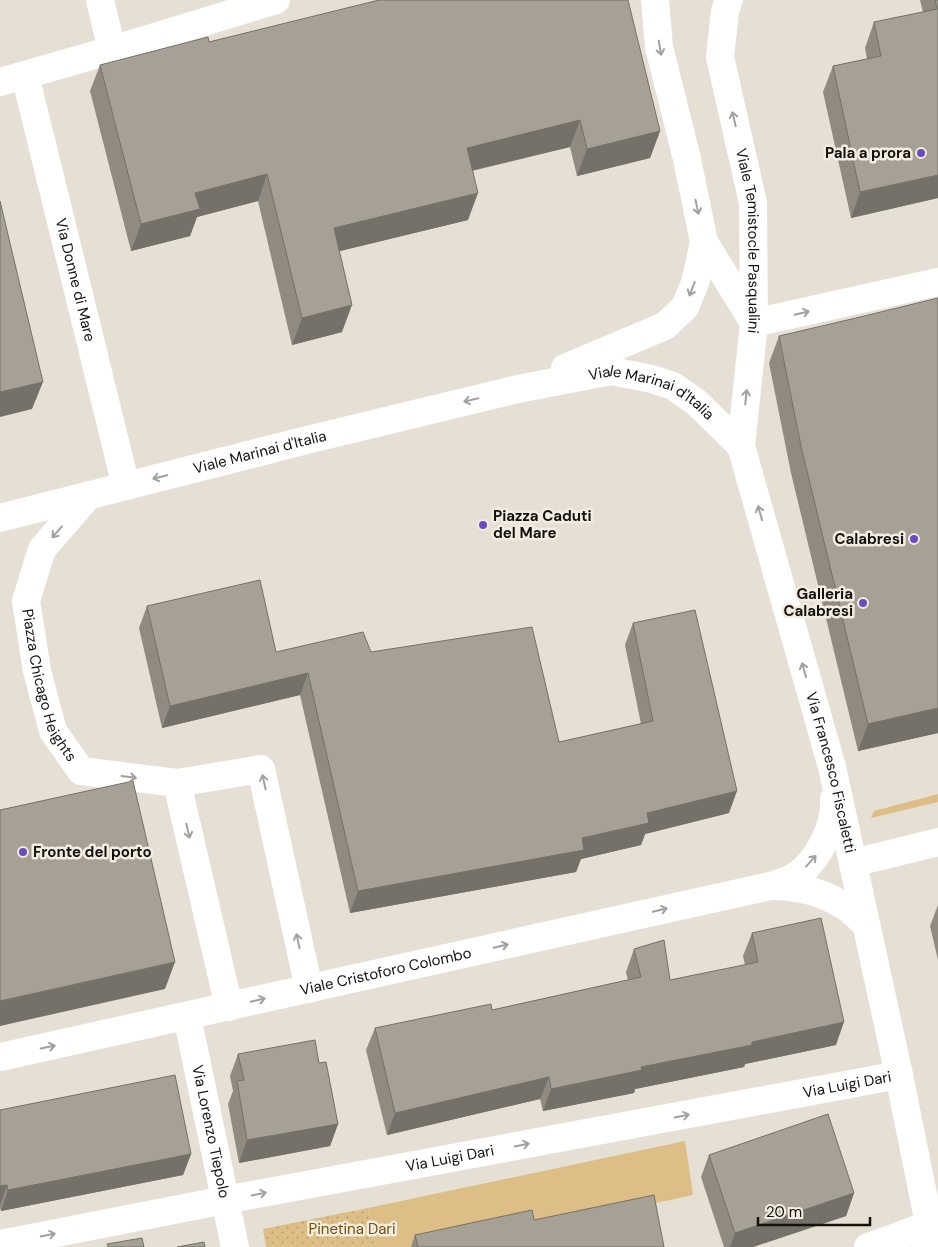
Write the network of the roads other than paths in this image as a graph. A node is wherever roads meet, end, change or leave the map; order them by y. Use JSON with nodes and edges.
{"nodes":[{"id":1,"x":100,"y":0,"type":"edge"},
{"id":2,"x":276,"y":0,"type":"edge"},
{"id":3,"x":655,"y":0,"type":"edge"},
{"id":4,"x":730,"y":0,"type":"edge"},
{"id":5,"x":112,"y":50,"type":"junction"},
{"id":6,"x":12,"y":78,"type":"edge"},
{"id":7,"x":704,"y":242,"type":"junction"},
{"id":8,"x":938,"y":282,"type":"edge"},
{"id":9,"x":754,"y":323,"type":"junction"},
{"id":10,"x":518,"y":388,"type":"junction"},
{"id":11,"x":742,"y":446,"type":"junction"},
{"id":12,"x":126,"y":486,"type":"junction"},
{"id":13,"x":89,"y":495,"type":"junction"},
{"id":14,"x":0,"y":518,"type":"edge"},
{"id":15,"x":832,"y":767,"type":"junction"},
{"id":16,"x":176,"y":783,"type":"junction"},
{"id":17,"x":938,"y":842,"type":"edge"},
{"id":18,"x":853,"y":863,"type":"junction"},
{"id":19,"x":770,"y":886,"type":"junction"},
{"id":20,"x":866,"y":925,"type":"junction"},
{"id":21,"x":309,"y":989,"type":"junction"},
{"id":22,"x":229,"y":1006,"type":"junction"},
{"id":23,"x":187,"y":1016,"type":"junction"},
{"id":24,"x":0,"y":1057,"type":"edge"},
{"id":25,"x":899,"y":1075,"type":"junction"},
{"id":26,"x":225,"y":1200,"type":"junction"},
{"id":27,"x":933,"y":1231,"type":"edge"},
{"id":28,"x":0,"y":1244,"type":"edge"},
{"id":29,"x":235,"y":1247,"type":"edge"},
{"id":30,"x":868,"y":1247,"type":"edge"}],
"edges":[{"from":1,"to":5,"type":"street"},
{"from":2,"to":5,"type":"street"},
{"from":3,"to":7,"type":"street","name":"Viale Temistocle Pasqualini","one_way":true},
{"from":9,"to":4,"type":"street","name":"Viale Temistocle Pasqualini","one_way":true},
{"from":5,"to":6,"type":"street"},
{"from":6,"to":12,"type":"street","name":"Via Donne di Mare"},
{"from":7,"to":9,"type":"street","name":"Viale Temistocle Pasqualini"},
{"from":7,"to":10,"type":"street","name":"Viale Marinai d'Italia","one_way":true},
{"from":9,"to":8,"type":"street","one_way":true},
{"from":11,"to":9,"type":"street","name":"Via Francesco Fiscaletti","one_way":true},
{"from":10,"to":11,"type":"street","name":"Viale Marinai d'Italia"},
{"from":10,"to":12,"type":"street","name":"Viale Marinai d'Italia","one_way":true},
{"from":15,"to":11,"type":"street","name":"Via Francesco Fiscaletti","one_way":true},
{"from":12,"to":13,"type":"street","name":"Viale Marinai d'Italia"},
{"from":13,"to":14,"type":"street","name":"Viale Marinai d'Italia"},
{"from":13,"to":16,"type":"street","name":"Piazza Chicago Heights","one_way":true},
{"from":15,"to":18,"type":"street","name":"Via Francesco Fiscaletti"},
{"from":19,"to":15,"type":"street","name":"Viale Cristoforo Colombo","one_way":true},
{"from":21,"to":16,"type":"street","one_way":true},
{"from":16,"to":22,"type":"street","one_way":true},
{"from":17,"to":18,"type":"street"},
{"from":18,"to":20,"type":"street","name":"Via Francesco Fiscaletti"},
{"from":19,"to":20,"type":"street","name":"Viale Cristoforo Colombo"},
{"from":21,"to":19,"type":"street","name":"Viale Cristoforo Colombo","one_way":true},
{"from":20,"to":25,"type":"street","name":"Via Francesco Fiscaletti"},
{"from":22,"to":21,"type":"street","name":"Viale Cristoforo Colombo","one_way":true},
{"from":22,"to":23,"type":"street","name":"Viale Cristoforo Colombo"},
{"from":24,"to":23,"type":"street","name":"Viale Cristoforo Colombo","one_way":true},
{"from":23,"to":26,"type":"street","name":"Via Lorenzo Tiepolo"},
{"from":26,"to":25,"type":"street","name":"Via Luigi Dari","one_way":true},
{"from":25,"to":27,"type":"street","name":"Via Francesco Fiscaletti"},
{"from":28,"to":26,"type":"street","name":"Via Luigi Dari","one_way":true},
{"from":26,"to":29,"type":"street","name":"Via Lorenzo Tiepolo"},
{"from":27,"to":30,"type":"street"}]}
